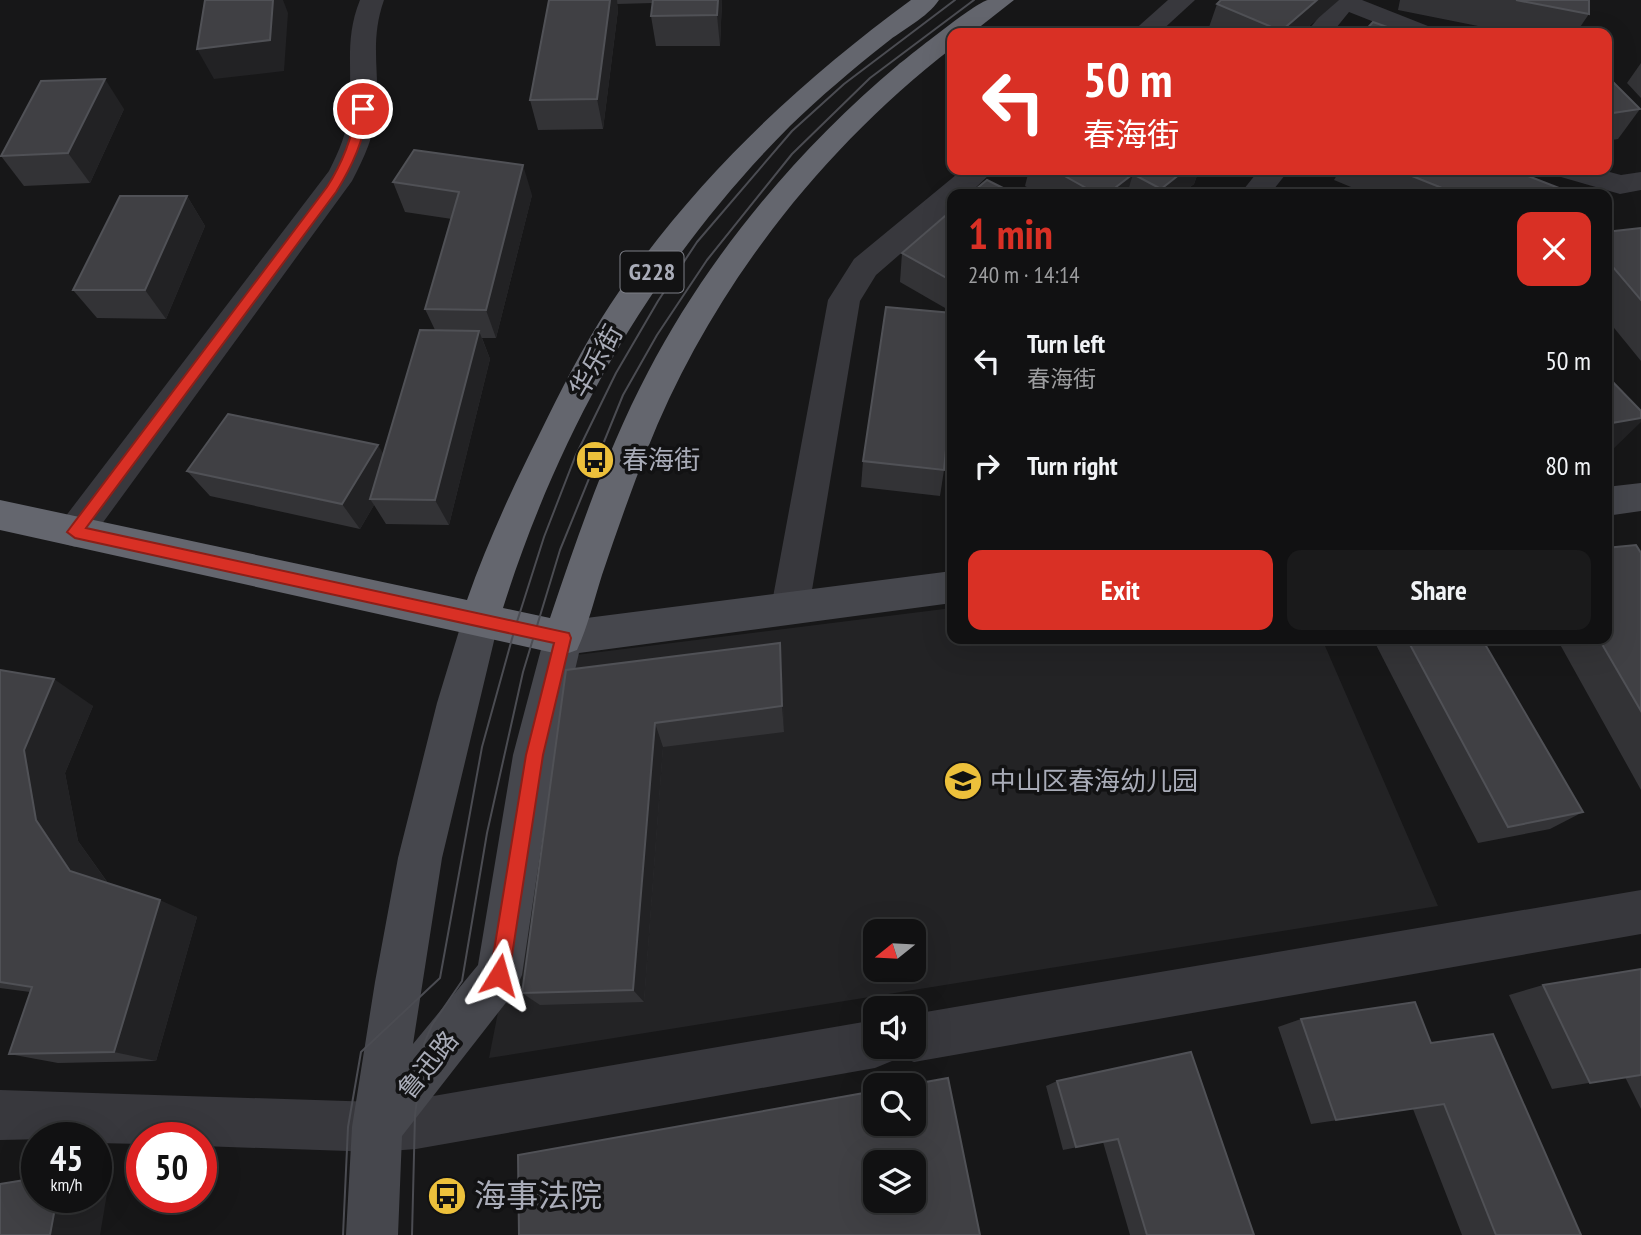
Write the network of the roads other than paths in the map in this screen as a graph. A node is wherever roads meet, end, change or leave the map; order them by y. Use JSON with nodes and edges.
{"nodes":[{"id":1,"x":372,"y":0,"type":"edge"},
{"id":2,"x":928,"y":0,"type":"edge"},
{"id":3,"x":1002,"y":0,"type":"edge"},
{"id":4,"x":1183,"y":0,"type":"edge"},
{"id":5,"x":1345,"y":1,"type":"edge"},
{"id":6,"x":964,"y":28,"type":"edge"},
{"id":7,"x":1150,"y":28,"type":"edge"},
{"id":8,"x":1323,"y":28,"type":"edge"},
{"id":9,"x":1412,"y":28,"type":"edge"},
{"id":10,"x":947,"y":40,"type":"edge"},
{"id":11,"x":974,"y":175,"type":"edge"},
{"id":12,"x":1271,"y":175,"type":"edge"},
{"id":13,"x":1594,"y":175,"type":"edge"},
{"id":14,"x":1630,"y":183,"type":"edge"},
{"id":15,"x":957,"y":189,"type":"edge"},
{"id":16,"x":1258,"y":189,"type":"edge"},
{"id":17,"x":947,"y":198,"type":"edge"},
{"id":18,"x":1641,"y":211,"type":"edge"},
{"id":19,"x":1641,"y":497,"type":"edge"},
{"id":20,"x":1612,"y":501,"type":"edge"},
{"id":21,"x":0,"y":515,"type":"edge"},
{"id":22,"x":75,"y":532,"type":"junction"},
{"id":23,"x":947,"y":588,"type":"edge"},
{"id":24,"x":790,"y":608,"type":"junction"},
{"id":25,"x":480,"y":620,"type":"junction"},
{"id":26,"x":563,"y":638,"type":"junction"},
{"id":27,"x":1641,"y":912,"type":"edge"},
{"id":28,"x":926,"y":1036,"type":"edge"},
{"id":29,"x":863,"y":1046,"type":"edge"},
{"id":30,"x":0,"y":1115,"type":"edge"},
{"id":31,"x":377,"y":1127,"type":"junction"},
{"id":32,"x":372,"y":1235,"type":"edge"}],
"edges":[{"from":1,"to":22,"type":"street"},
{"from":2,"to":25,"type":"highway","name":"华乐街","number":"G228"},
{"from":3,"to":6,"type":"highway","number":"G228"},
{"from":4,"to":7,"type":"street"},
{"from":5,"to":8,"type":"street"},
{"from":5,"to":9,"type":"street"},
{"from":10,"to":26,"type":"highway","number":"G228"},
{"from":11,"to":15,"type":"street"},
{"from":12,"to":16,"type":"street"},
{"from":13,"to":14,"type":"street"},
{"from":14,"to":18,"type":"street"},
{"from":17,"to":24,"type":"street"},
{"from":19,"to":20,"type":"main road"},
{"from":21,"to":22,"type":"highway"},
{"from":22,"to":25,"type":"highway"},
{"from":23,"to":24,"type":"main road"},
{"from":24,"to":26,"type":"main road"},
{"from":25,"to":26,"type":"highway"},
{"from":25,"to":31,"type":"main road","name":"鲁迅路"},
{"from":26,"to":31,"type":"main road","name":"鲁迅路"},
{"from":27,"to":28,"type":"street"},
{"from":29,"to":31,"type":"street"},
{"from":30,"to":31,"type":"street"},
{"from":31,"to":32,"type":"main road","name":"鲁迅路"}]}
